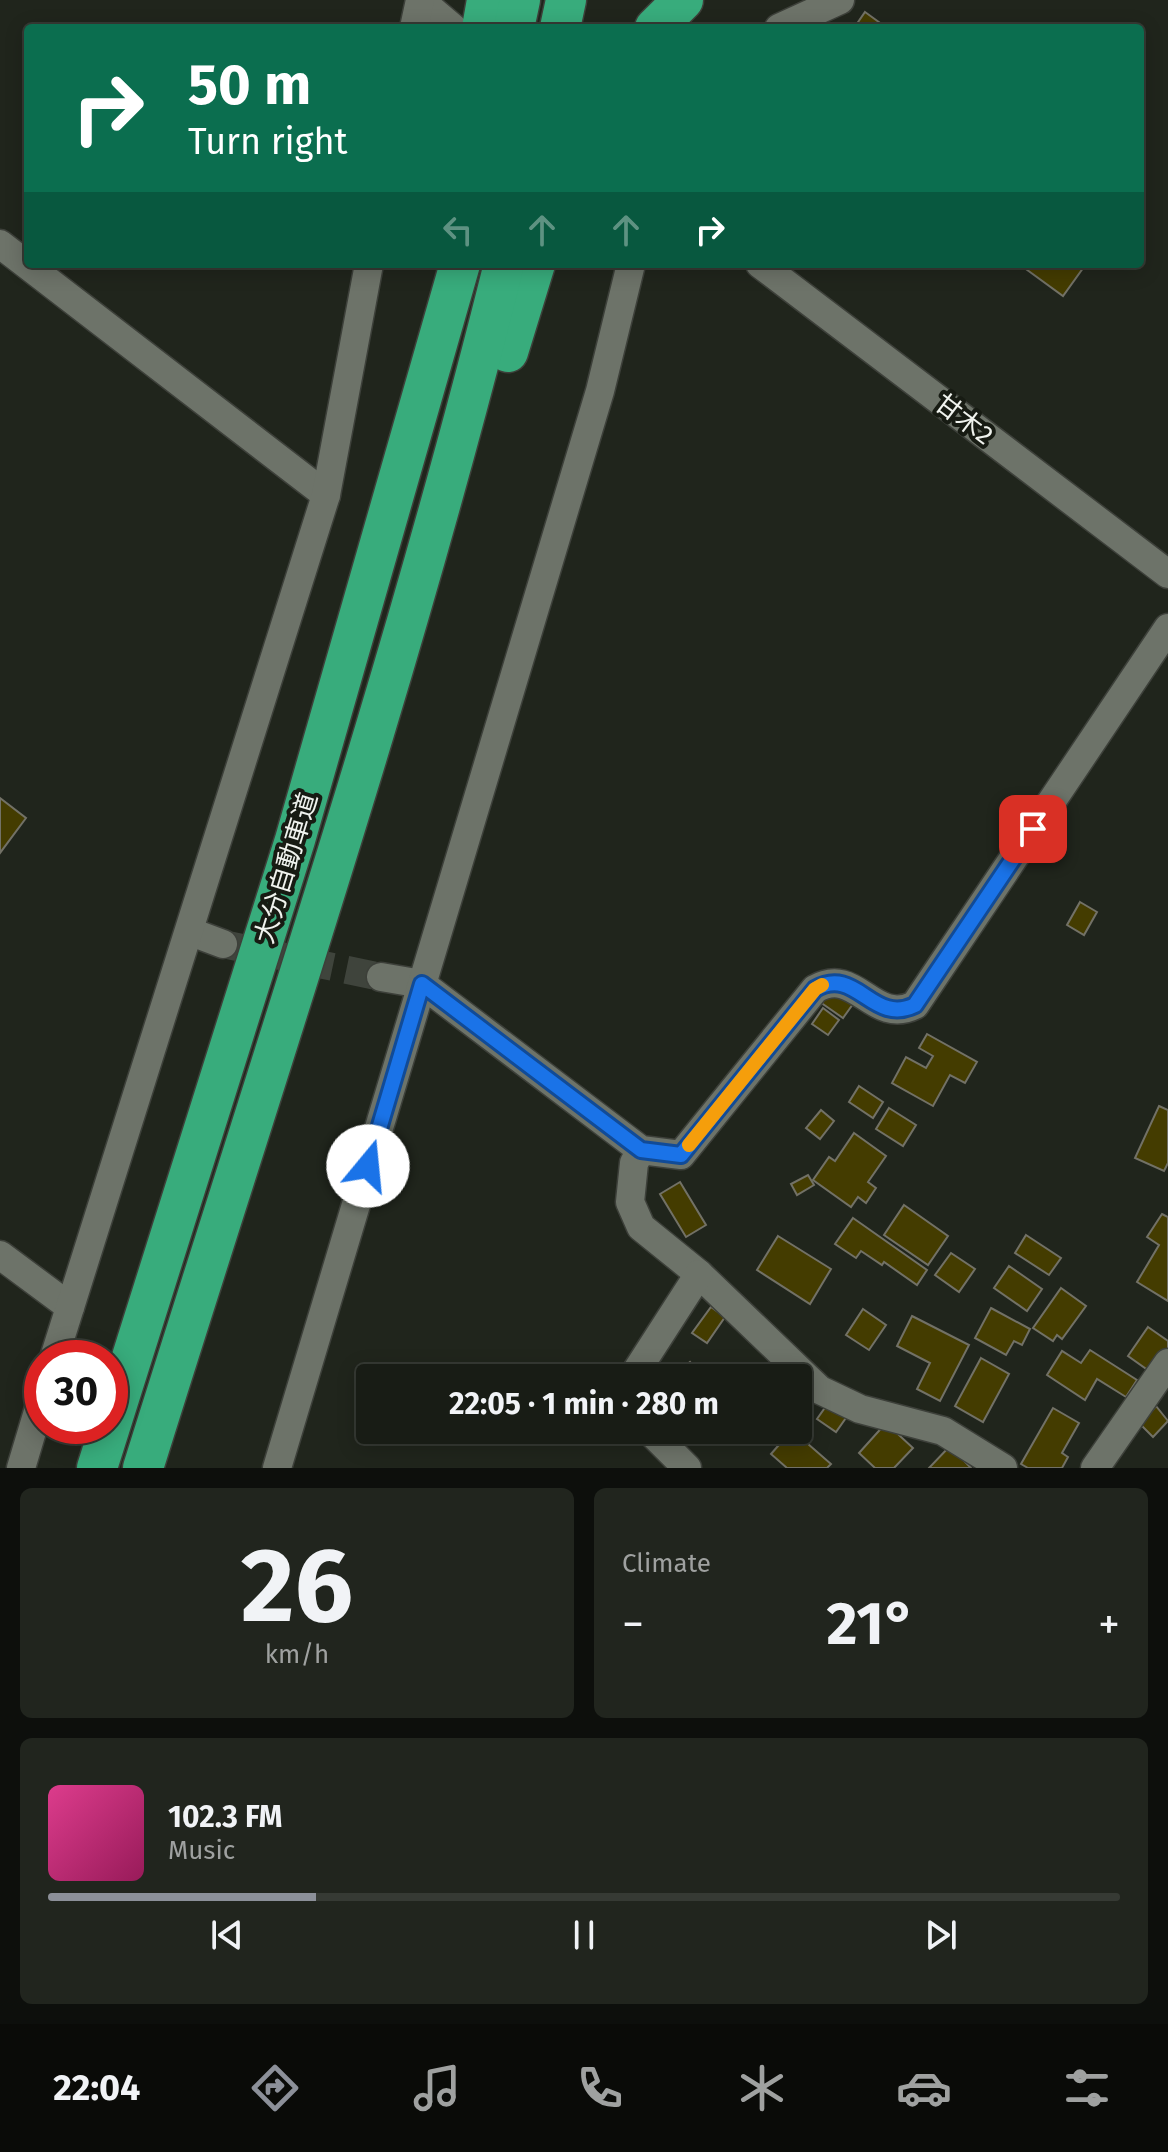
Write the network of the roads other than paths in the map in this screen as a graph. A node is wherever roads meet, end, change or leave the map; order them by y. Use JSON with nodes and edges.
{"nodes":[{"id":1,"x":420,"y":0,"type":"edge"},
{"id":2,"x":487,"y":0,"type":"edge"},
{"id":3,"x":520,"y":0,"type":"edge"},
{"id":4,"x":566,"y":0,"type":"edge"},
{"id":5,"x":683,"y":0,"type":"edge"},
{"id":6,"x":840,"y":0,"type":"edge"},
{"id":7,"x":415,"y":24,"type":"edge"},
{"id":8,"x":448,"y":24,"type":"edge"},
{"id":9,"x":483,"y":24,"type":"edge"},
{"id":10,"x":515,"y":24,"type":"edge"},
{"id":11,"x":561,"y":24,"type":"edge"},
{"id":12,"x":659,"y":24,"type":"edge"},
{"id":13,"x":788,"y":24,"type":"edge"},
{"id":14,"x":0,"y":244,"type":"edge"},
{"id":15,"x":24,"y":262,"type":"edge"},
{"id":16,"x":31,"y":268,"type":"edge"},
{"id":17,"x":368,"y":268,"type":"edge"},
{"id":18,"x":441,"y":268,"type":"edge"},
{"id":19,"x":459,"y":268,"type":"edge"},
{"id":20,"x":503,"y":268,"type":"edge"},
{"id":21,"x":534,"y":268,"type":"edge"},
{"id":22,"x":630,"y":268,"type":"edge"},
{"id":23,"x":765,"y":268,"type":"edge"},
{"id":24,"x":326,"y":495,"type":"junction"},
{"id":25,"x":395,"y":500,"type":"junction"},
{"id":26,"x":1168,"y":574,"type":"edge"},
{"id":27,"x":1168,"y":628,"type":"edge"},
{"id":28,"x":337,"y":853,"type":"junction"},
{"id":29,"x":191,"y":932,"type":"junction"},
{"id":30,"x":223,"y":944,"type":"tunnel mouth"},
{"id":31,"x":381,"y":977,"type":"tunnel mouth"},
{"id":32,"x":422,"y":984,"type":"junction"},
{"id":33,"x":641,"y":1150,"type":"junction"},
{"id":34,"x":0,"y":1255,"type":"edge"},
{"id":35,"x":699,"y":1274,"type":"junction"},
{"id":36,"x":70,"y":1307,"type":"junction"},
{"id":37,"x":60,"y":1340,"type":"edge"},
{"id":38,"x":1168,"y":1363,"type":"edge"},
{"id":39,"x":641,"y":1364,"type":"edge"},
{"id":40,"x":28,"y":1444,"type":"edge"},
{"id":41,"x":663,"y":1444,"type":"edge"},
{"id":42,"x":21,"y":1468,"type":"edge"},
{"id":43,"x":97,"y":1468,"type":"edge"},
{"id":44,"x":143,"y":1468,"type":"edge"},
{"id":45,"x":277,"y":1468,"type":"edge"},
{"id":46,"x":687,"y":1468,"type":"edge"},
{"id":47,"x":1003,"y":1468,"type":"edge"},
{"id":48,"x":1095,"y":1468,"type":"edge"}],
"edges":[{"from":1,"to":7,"type":"street"},
{"from":1,"to":8,"type":"street"},
{"from":2,"to":9,"type":"highway"},
{"from":3,"to":10,"type":"highway"},
{"from":4,"to":11,"type":"highway"},
{"from":5,"to":12,"type":"highway"},
{"from":6,"to":13,"type":"street"},
{"from":14,"to":15,"type":"street"},
{"from":16,"to":24,"type":"street"},
{"from":17,"to":24,"type":"street"},
{"from":18,"to":25,"type":"highway"},
{"from":19,"to":25,"type":"highway","name":"大分自動車道"},
{"from":20,"to":28,"type":"highway","name":"大分自動車道"},
{"from":21,"to":28,"type":"highway"},
{"from":22,"to":32,"type":"street"},
{"from":23,"to":26,"type":"street","name":"甘木2"},
{"from":24,"to":29,"type":"street"},
{"from":25,"to":43,"type":"highway","name":"大分自動車道"},
{"from":27,"to":33,"type":"street"},
{"from":28,"to":44,"type":"highway","name":"大分自動車道"},
{"from":29,"to":30,"type":"street"},
{"from":29,"to":36,"type":"street"},
{"from":31,"to":32,"type":"street"},
{"from":32,"to":33,"type":"street"},
{"from":32,"to":45,"type":"street"},
{"from":33,"to":35,"type":"street"},
{"from":34,"to":36,"type":"street"},
{"from":35,"to":39,"type":"street"},
{"from":35,"to":47,"type":"street"},
{"from":36,"to":37,"type":"street"},
{"from":38,"to":48,"type":"street"},
{"from":40,"to":42,"type":"street"},
{"from":41,"to":46,"type":"street"}]}
